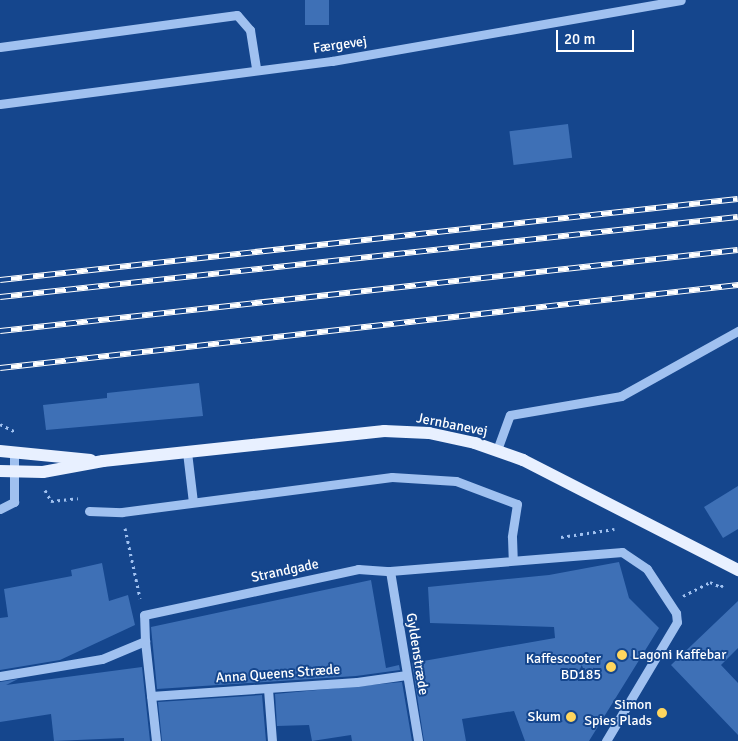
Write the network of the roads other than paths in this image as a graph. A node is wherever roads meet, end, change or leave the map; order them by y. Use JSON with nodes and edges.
{"nodes":[{"id":1,"x":681,"y":0,"type":"edge"},
{"id":2,"x":0,"y":47,"type":"edge"},
{"id":3,"x":256,"y":69,"type":"junction"},
{"id":4,"x":0,"y":104,"type":"edge"},
{"id":5,"x":738,"y":331,"type":"edge"},
{"id":6,"x":0,"y":450,"type":"edge"},
{"id":7,"x":497,"y":450,"type":"junction"},
{"id":8,"x":14,"y":452,"type":"junction"},
{"id":9,"x":187,"y":452,"type":"junction"},
{"id":10,"x":103,"y":461,"type":"junction"},
{"id":11,"x":0,"y":471,"type":"edge"},
{"id":12,"x":13,"y":471,"type":"junction"},
{"id":13,"x":193,"y":502,"type":"junction"},
{"id":14,"x":0,"y":509,"type":"edge"},
{"id":15,"x":89,"y":512,"type":"road end"},
{"id":16,"x":513,"y":560,"type":"junction"},
{"id":17,"x":390,"y":570,"type":"junction"},
{"id":18,"x":738,"y":570,"type":"edge"},
{"id":19,"x":145,"y":641,"type":"junction"},
{"id":20,"x":406,"y":674,"type":"junction"},
{"id":21,"x":0,"y":676,"type":"edge"},
{"id":22,"x":268,"y":689,"type":"junction"},
{"id":23,"x":152,"y":696,"type":"junction"},
{"id":24,"x":156,"y":741,"type":"edge"},
{"id":25,"x":272,"y":741,"type":"edge"},
{"id":26,"x":418,"y":741,"type":"edge"},
{"id":27,"x":606,"y":741,"type":"edge"}],
"edges":[{"from":1,"to":3,"type":"street","name":"Færgevej"},
{"from":2,"to":3,"type":"street"},
{"from":3,"to":4,"type":"street","name":"Færgevej"},
{"from":5,"to":7,"type":"street"},
{"from":6,"to":8,"type":"main road","name":"Jernbanevej"},
{"from":7,"to":9,"type":"main road","name":"Jernbanevej"},
{"from":7,"to":18,"type":"main road","name":"Jernbanevej"},
{"from":8,"to":10,"type":"main road","name":"Jernbanevej"},
{"from":8,"to":12,"type":"street"},
{"from":9,"to":10,"type":"main road","name":"Jernbanevej"},
{"from":9,"to":13,"type":"street"},
{"from":10,"to":12,"type":"main road","name":"Jernbanevej"},
{"from":11,"to":12,"type":"main road","name":"Jernbanevej"},
{"from":12,"to":14,"type":"street"},
{"from":13,"to":15,"type":"street"},
{"from":13,"to":16,"type":"street"},
{"from":16,"to":17,"type":"street","name":"Strandgade"},
{"from":16,"to":27,"type":"street","name":"Strandgade"},
{"from":17,"to":19,"type":"street","name":"Strandgade"},
{"from":17,"to":20,"type":"street","name":"Gyldenstræde"},
{"from":19,"to":21,"type":"street"},
{"from":19,"to":23,"type":"street"},
{"from":20,"to":22,"type":"street","name":"Anna Queens Stræde"},
{"from":20,"to":26,"type":"street","name":"Gyldenstræde"},
{"from":22,"to":23,"type":"street","name":"Anna Queens Stræde"},
{"from":22,"to":25,"type":"street"},
{"from":23,"to":24,"type":"street"}]}
